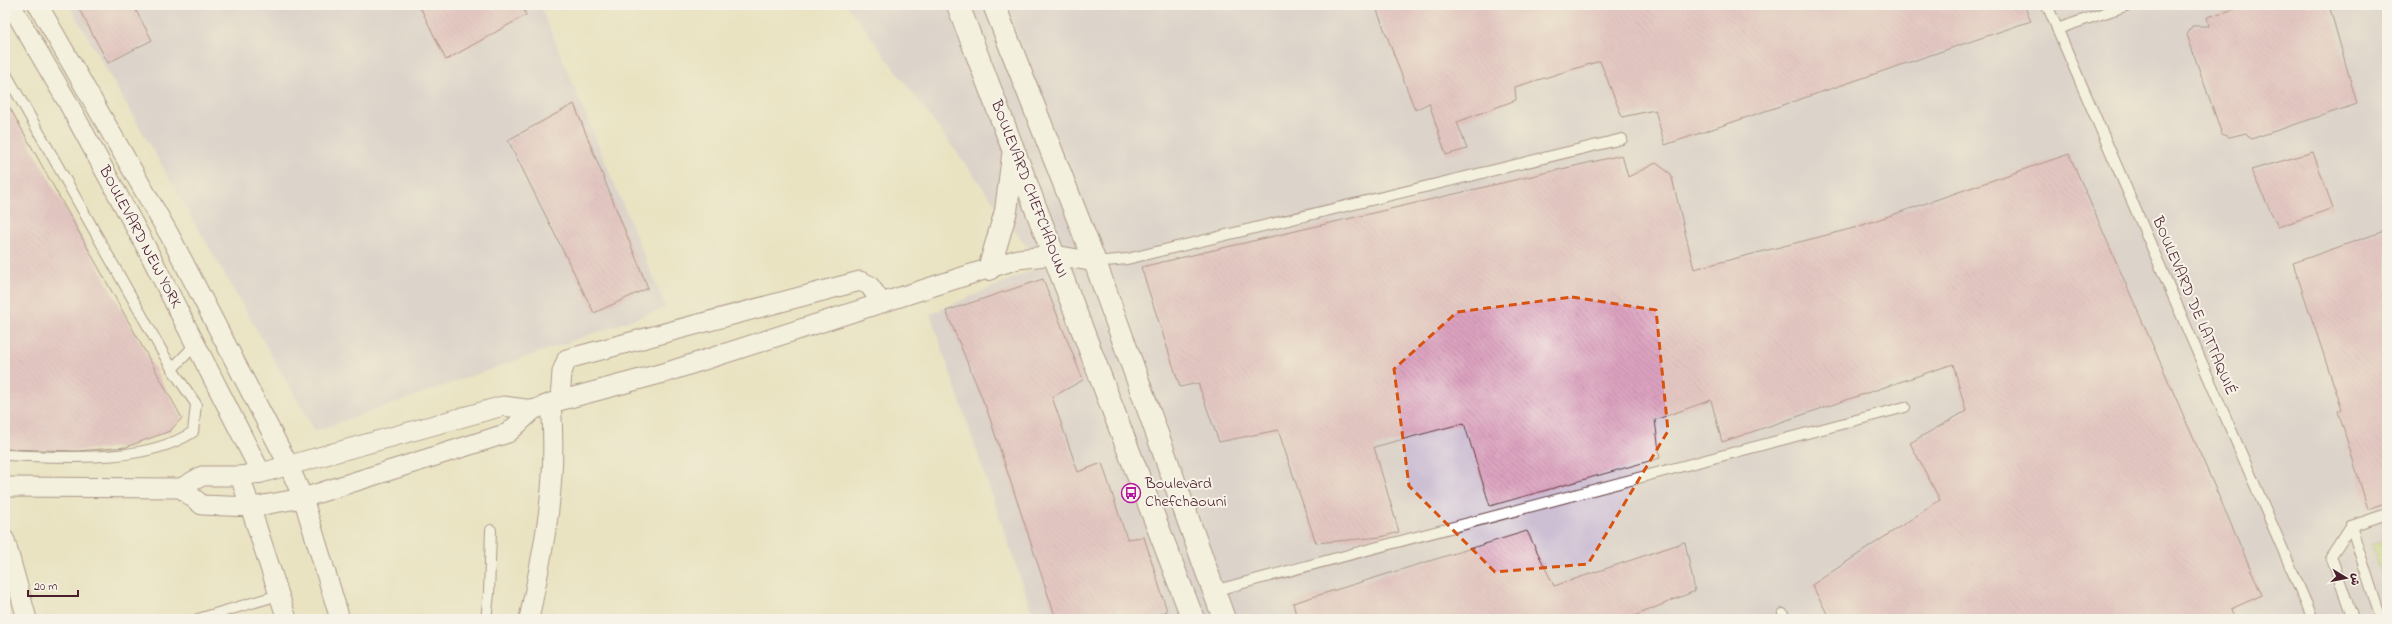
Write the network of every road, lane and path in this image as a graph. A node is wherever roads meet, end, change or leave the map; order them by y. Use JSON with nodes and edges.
{"nodes":[{"id":1,"x":11,"y":5,"type":"edge"},
{"id":2,"x":38,"y":5,"type":"edge"},
{"id":3,"x":958,"y":5,"type":"edge"},
{"id":4,"x":994,"y":5,"type":"edge"},
{"id":5,"x":2047,"y":5,"type":"edge"},
{"id":6,"x":2128,"y":5,"type":"edge"},
{"id":7,"x":2057,"y":29,"type":"junction"},
{"id":8,"x":5,"y":72,"type":"edge"},
{"id":9,"x":88,"y":91,"type":"junction"},
{"id":10,"x":67,"y":101,"type":"junction"},
{"id":11,"x":1622,"y":139,"type":"dead end"},
{"id":12,"x":1013,"y":151,"type":"junction"},
{"id":13,"x":170,"y":236,"type":"junction"},
{"id":14,"x":146,"y":247,"type":"junction"},
{"id":15,"x":1056,"y":255,"type":"junction"},
{"id":16,"x":1095,"y":262,"type":"junction"},
{"id":17,"x":990,"y":269,"type":"junction"},
{"id":18,"x":882,"y":303,"type":"junction"},
{"id":19,"x":196,"y":344,"type":"junction"},
{"id":20,"x":172,"y":370,"type":"junction"},
{"id":21,"x":555,"y":402,"type":"junction"},
{"id":22,"x":1905,"y":407,"type":"dead end"},
{"id":23,"x":533,"y":410,"type":"junction"},
{"id":24,"x":5,"y":455,"type":"edge"},
{"id":25,"x":288,"y":464,"type":"junction"},
{"id":26,"x":261,"y":473,"type":"junction"},
{"id":27,"x":240,"y":476,"type":"junction"},
{"id":28,"x":5,"y":487,"type":"edge"},
{"id":29,"x":181,"y":488,"type":"junction"},
{"id":30,"x":303,"y":498,"type":"junction"},
{"id":31,"x":252,"y":507,"type":"junction"},
{"id":32,"x":2387,"y":514,"type":"edge"},
{"id":33,"x":2351,"y":526,"type":"junction"},
{"id":34,"x":491,"y":530,"type":"dead end"},
{"id":35,"x":5,"y":540,"type":"edge"},
{"id":36,"x":1213,"y":591,"type":"junction"},
{"id":37,"x":279,"y":595,"type":"junction"},
{"id":38,"x":27,"y":619,"type":"edge"},
{"id":39,"x":198,"y":619,"type":"edge"},
{"id":40,"x":287,"y":619,"type":"edge"},
{"id":41,"x":340,"y":619,"type":"edge"},
{"id":42,"x":486,"y":619,"type":"edge"},
{"id":43,"x":529,"y":619,"type":"edge"},
{"id":44,"x":1193,"y":619,"type":"edge"},
{"id":45,"x":1224,"y":619,"type":"edge"},
{"id":46,"x":2313,"y":619,"type":"edge"},
{"id":47,"x":2353,"y":619,"type":"edge"},
{"id":48,"x":2381,"y":619,"type":"edge"}],
"edges":[{"from":1,"to":10,"type":"street","name":"BOULEVARD NEW YORK"},
{"from":2,"to":9,"type":"street","name":"BOULEVARD NEW YORK"},
{"from":3,"to":12,"type":"street","name":"BOULEVARD CHEFCHAOUNI"},
{"from":4,"to":16,"type":"street"},
{"from":5,"to":7,"type":"lane","name":"BOULEVARD DE LATTAQUIÉ"},
{"from":6,"to":7,"type":"lane"},
{"from":7,"to":46,"type":"lane","name":"BOULEVARD DE LATTAQUIÉ"},
{"from":8,"to":20,"type":"lane"},
{"from":9,"to":10,"type":"street"},
{"from":9,"to":13,"type":"street","name":"BOULEVARD NEW YORK"},
{"from":10,"to":14,"type":"street","name":"BOULEVARD NEW YORK"},
{"from":11,"to":16,"type":"lane"},
{"from":12,"to":15,"type":"street","name":"BOULEVARD CHEFCHAOUNI"},
{"from":12,"to":17,"type":"street"},
{"from":13,"to":14,"type":"street"},
{"from":13,"to":25,"type":"street","name":"BOULEVARD NEW YORK"},
{"from":14,"to":19,"type":"street","name":"BOULEVARD NEW YORK"},
{"from":15,"to":16,"type":"street"},
{"from":15,"to":17,"type":"street"},
{"from":15,"to":44,"type":"street","name":"BOULEVARD CHEFCHAOUNI"},
{"from":16,"to":36,"type":"street"},
{"from":17,"to":18,"type":"street"},
{"from":18,"to":21,"type":"street"},
{"from":18,"to":21,"type":"street"},
{"from":19,"to":20,"type":"lane"},
{"from":19,"to":26,"type":"street","name":"BOULEVARD NEW YORK"},
{"from":20,"to":24,"type":"lane"},
{"from":21,"to":23,"type":"street"},
{"from":21,"to":43,"type":"street"},
{"from":22,"to":36,"type":"lane"},
{"from":23,"to":25,"type":"street"},
{"from":23,"to":30,"type":"street"},
{"from":25,"to":26,"type":"street"},
{"from":25,"to":30,"type":"street","name":"BOULEVARD NEW YORK"},
{"from":26,"to":27,"type":"street"},
{"from":27,"to":29,"type":"street"},
{"from":27,"to":31,"type":"street"},
{"from":28,"to":29,"type":"street"},
{"from":29,"to":31,"type":"street"},
{"from":30,"to":31,"type":"street"},
{"from":30,"to":41,"type":"street","name":"BOULEVARD NEW YORK"},
{"from":31,"to":37,"type":"street"},
{"from":32,"to":33,"type":"lane"},
{"from":33,"to":47,"type":"lane"},
{"from":33,"to":48,"type":"lane"},
{"from":34,"to":42,"type":"lane"},
{"from":35,"to":38,"type":"street"},
{"from":36,"to":45,"type":"street"},
{"from":37,"to":39,"type":"lane"},
{"from":37,"to":40,"type":"street"}]}
